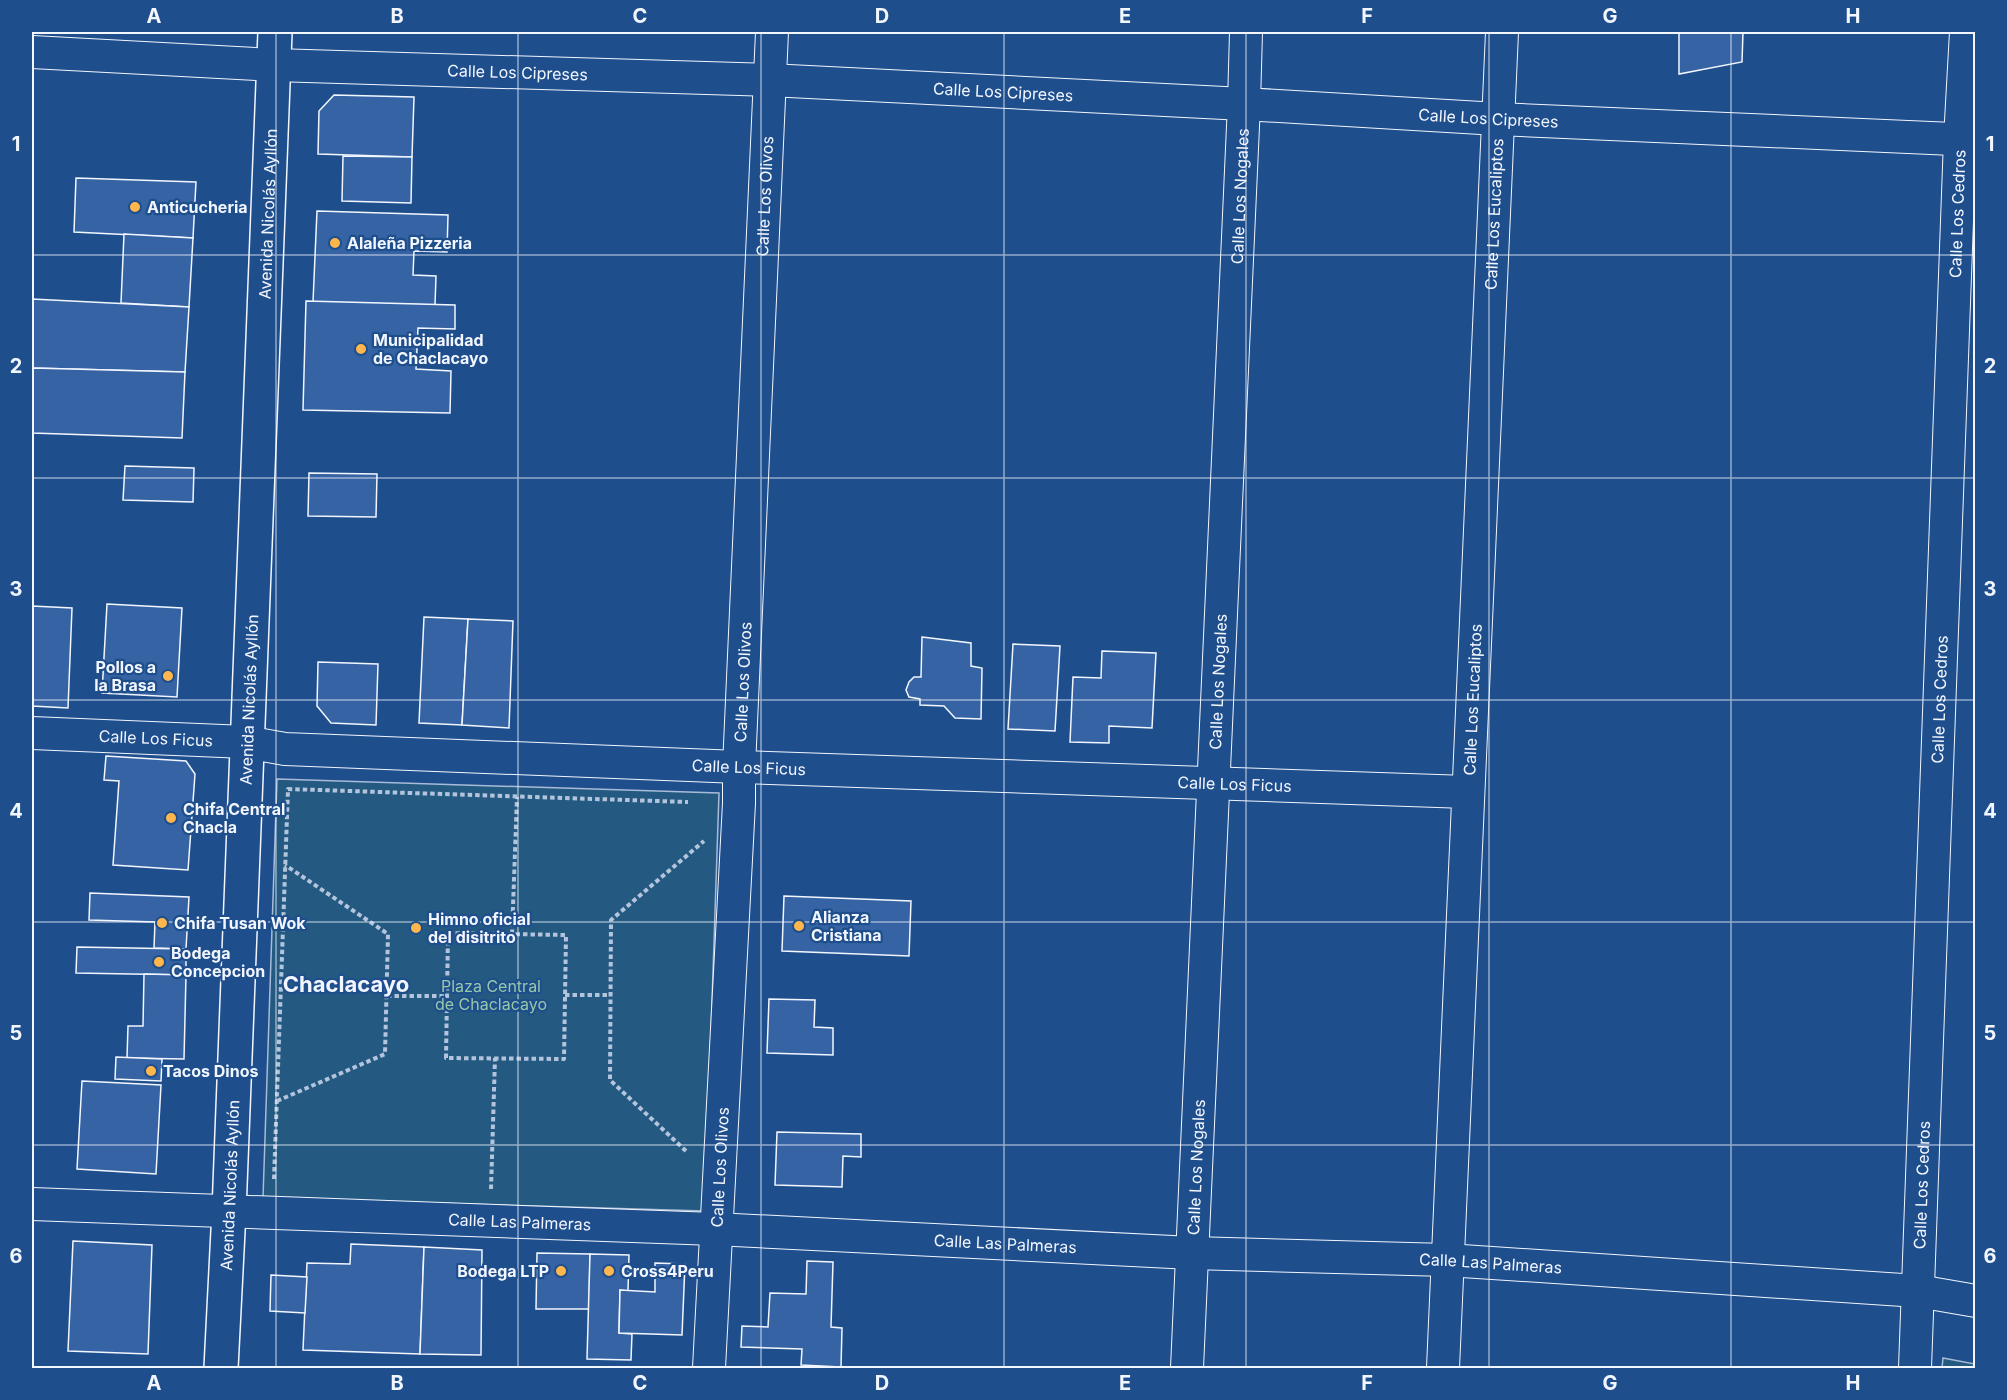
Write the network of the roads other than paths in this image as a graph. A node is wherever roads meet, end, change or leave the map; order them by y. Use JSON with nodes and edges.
{"nodes":[{"id":1,"x":275,"y":32,"type":"edge"},
{"id":2,"x":772,"y":32,"type":"edge"},
{"id":3,"x":1246,"y":32,"type":"edge"},
{"id":4,"x":1502,"y":32,"type":"edge"},
{"id":5,"x":1966,"y":32,"type":"edge"},
{"id":6,"x":32,"y":52,"type":"edge"},
{"id":7,"x":274,"y":65,"type":"junction"},
{"id":8,"x":769,"y":80,"type":"junction"},
{"id":9,"x":1244,"y":104,"type":"junction"},
{"id":10,"x":1498,"y":119,"type":"junction"},
{"id":11,"x":1968,"y":139,"type":"edge"},
{"id":12,"x":32,"y":733,"type":"edge"},
{"id":13,"x":246,"y":742,"type":"junction"},
{"id":14,"x":739,"y":767,"type":"junction"},
{"id":15,"x":1212,"y":782,"type":"junction"},
{"id":16,"x":1467,"y":792,"type":"junction"},
{"id":17,"x":32,"y":1204,"type":"edge"},
{"id":18,"x":229,"y":1211,"type":"junction"},
{"id":19,"x":715,"y":1229,"type":"junction"},
{"id":20,"x":1192,"y":1253,"type":"junction"},
{"id":21,"x":1447,"y":1260,"type":"junction"},
{"id":22,"x":1918,"y":1291,"type":"junction"},
{"id":23,"x":1976,"y":1301,"type":"edge"},
{"id":24,"x":221,"y":1368,"type":"edge"},
{"id":25,"x":709,"y":1368,"type":"edge"},
{"id":26,"x":1186,"y":1368,"type":"edge"},
{"id":27,"x":1443,"y":1368,"type":"edge"},
{"id":28,"x":1915,"y":1368,"type":"edge"}],
"edges":[{"from":1,"to":7,"type":"highway","name":"Avenida Nicolás Ayllón"},
{"from":2,"to":8,"type":"street","name":"Calle Los Olivos"},
{"from":3,"to":9,"type":"street","name":"Calle Los Nogales"},
{"from":4,"to":10,"type":"street","name":"Calle Los Eucaliptos"},
{"from":5,"to":11,"type":"street","name":"Calle Los Cedros"},
{"from":6,"to":7,"type":"street","name":"Calle Los Cipreses"},
{"from":7,"to":8,"type":"street","name":"Calle Los Cipreses"},
{"from":7,"to":13,"type":"highway","name":"Avenida Nicolás Ayllón"},
{"from":8,"to":9,"type":"street","name":"Calle Los Cipreses"},
{"from":8,"to":14,"type":"street","name":"Calle Los Olivos"},
{"from":9,"to":10,"type":"street","name":"Calle Los Cipreses"},
{"from":9,"to":15,"type":"street","name":"Calle Los Nogales"},
{"from":10,"to":11,"type":"street","name":"Calle Los Cipreses"},
{"from":10,"to":16,"type":"street","name":"Calle Los Eucaliptos"},
{"from":11,"to":22,"type":"street","name":"Calle Los Cedros"},
{"from":12,"to":13,"type":"street","name":"Calle Los Ficus"},
{"from":13,"to":14,"type":"street","name":"Calle Los Ficus"},
{"from":13,"to":18,"type":"highway","name":"Avenida Nicolás Ayllón"},
{"from":14,"to":15,"type":"street","name":"Calle Los Ficus"},
{"from":14,"to":19,"type":"street","name":"Calle Los Olivos"},
{"from":15,"to":16,"type":"street","name":"Calle Los Ficus"},
{"from":15,"to":20,"type":"street","name":"Calle Los Nogales"},
{"from":16,"to":21,"type":"street","name":"Calle Los Eucaliptos"},
{"from":17,"to":18,"type":"street","name":"Calle Las Palmeras"},
{"from":18,"to":19,"type":"street","name":"Calle Las Palmeras"},
{"from":18,"to":24,"type":"highway","name":"Avenida Nicolás Ayllón"},
{"from":19,"to":20,"type":"street","name":"Calle Las Palmeras"},
{"from":19,"to":25,"type":"street","name":"Calle Los Olivos"},
{"from":20,"to":21,"type":"street","name":"Calle Las Palmeras"},
{"from":20,"to":26,"type":"street","name":"Calle Los Nogales"},
{"from":21,"to":22,"type":"street","name":"Calle Las Palmeras"},
{"from":21,"to":27,"type":"street","name":"Calle Los Eucaliptos"},
{"from":22,"to":23,"type":"street","name":"Calle Las Palmeras"},
{"from":22,"to":28,"type":"street","name":"Calle Los Cedros"}]}
